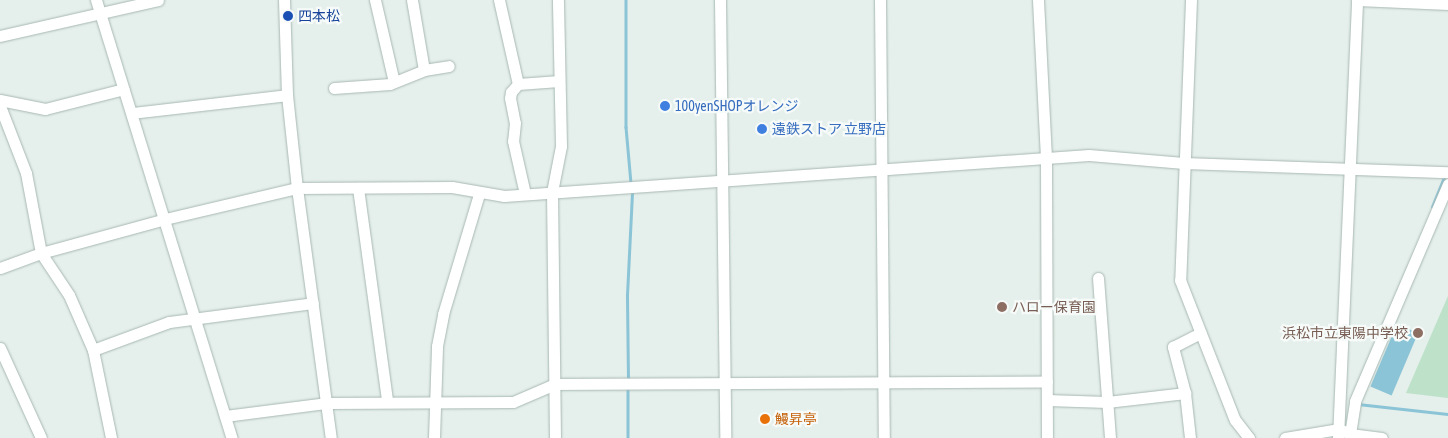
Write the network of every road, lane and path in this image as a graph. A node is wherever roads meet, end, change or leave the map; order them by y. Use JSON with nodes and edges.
{"nodes":[{"id":1,"x":96,"y":0,"type":"edge"},
{"id":2,"x":154,"y":0,"type":"edge"},
{"id":3,"x":284,"y":0,"type":"edge"},
{"id":4,"x":375,"y":0,"type":"edge"},
{"id":5,"x":412,"y":0,"type":"edge"},
{"id":6,"x":499,"y":0,"type":"edge"},
{"id":7,"x":558,"y":0,"type":"edge"},
{"id":8,"x":720,"y":0,"type":"edge"},
{"id":9,"x":880,"y":0,"type":"edge"},
{"id":10,"x":1038,"y":0,"type":"edge"},
{"id":11,"x":1191,"y":0,"type":"edge"},
{"id":12,"x":1357,"y":0,"type":"edge"},
{"id":13,"x":1448,"y":4,"type":"edge"},
{"id":14,"x":100,"y":12,"type":"junction"},
{"id":15,"x":0,"y":36,"type":"edge"},
{"id":16,"x":449,"y":66,"type":"dead end"},
{"id":17,"x":424,"y":70,"type":"junction"},
{"id":18,"x":559,"y":81,"type":"junction"},
{"id":19,"x":394,"y":82,"type":"junction"},
{"id":20,"x":518,"y":84,"type":"junction"},
{"id":21,"x":334,"y":88,"type":"dead end"},
{"id":22,"x":124,"y":89,"type":"junction"},
{"id":23,"x":287,"y":95,"type":"junction"},
{"id":24,"x":0,"y":100,"type":"edge"},
{"id":25,"x":0,"y":106,"type":"edge"},
{"id":26,"x":132,"y":113,"type":"junction"},
{"id":27,"x":1046,"y":160,"type":"junction"},
{"id":28,"x":1184,"y":163,"type":"junction"},
{"id":29,"x":1350,"y":168,"type":"junction"},
{"id":30,"x":882,"y":170,"type":"junction"},
{"id":31,"x":1448,"y":172,"type":"edge"},
{"id":32,"x":721,"y":180,"type":"junction"},
{"id":33,"x":1448,"y":184,"type":"edge"},
{"id":34,"x":297,"y":188,"type":"junction"},
{"id":35,"x":358,"y":188,"type":"junction"},
{"id":36,"x":552,"y":192,"type":"junction"},
{"id":37,"x":479,"y":194,"type":"junction"},
{"id":38,"x":525,"y":194,"type":"junction"},
{"id":39,"x":165,"y":220,"type":"junction"},
{"id":40,"x":41,"y":253,"type":"junction"},
{"id":41,"x":0,"y":268,"type":"edge"},
{"id":42,"x":1098,"y":278,"type":"dead end"},
{"id":43,"x":314,"y":303,"type":"junction"},
{"id":44,"x":197,"y":320,"type":"junction"},
{"id":45,"x":1201,"y":333,"type":"junction"},
{"id":46,"x":0,"y":348,"type":"edge"},
{"id":47,"x":93,"y":350,"type":"junction"},
{"id":48,"x":725,"y":380,"type":"junction"},
{"id":49,"x":1047,"y":381,"type":"junction"},
{"id":50,"x":884,"y":382,"type":"junction"},
{"id":51,"x":555,"y":384,"type":"junction"},
{"id":52,"x":1184,"y":393,"type":"junction"},
{"id":53,"x":1047,"y":400,"type":"junction"},
{"id":54,"x":387,"y":401,"type":"junction"},
{"id":55,"x":434,"y":401,"type":"junction"},
{"id":56,"x":1107,"y":402,"type":"junction"},
{"id":57,"x":327,"y":403,"type":"junction"},
{"id":58,"x":225,"y":416,"type":"junction"},
{"id":59,"x":1339,"y":433,"type":"edge"},
{"id":60,"x":1350,"y":434,"type":"junction"},
{"id":61,"x":41,"y":438,"type":"edge"},
{"id":62,"x":111,"y":438,"type":"edge"},
{"id":63,"x":232,"y":438,"type":"edge"},
{"id":64,"x":331,"y":438,"type":"edge"},
{"id":65,"x":434,"y":438,"type":"edge"},
{"id":66,"x":555,"y":438,"type":"edge"},
{"id":67,"x":725,"y":438,"type":"edge"},
{"id":68,"x":884,"y":438,"type":"edge"},
{"id":69,"x":1047,"y":438,"type":"edge"},
{"id":70,"x":1110,"y":438,"type":"edge"},
{"id":71,"x":1190,"y":438,"type":"edge"},
{"id":72,"x":1249,"y":438,"type":"edge"},
{"id":73,"x":1285,"y":438,"type":"edge"},
{"id":74,"x":1382,"y":438,"type":"edge"}],
"edges":[{"from":1,"to":14,"type":"street"},
{"from":2,"to":14,"type":"street"},
{"from":3,"to":23,"type":"street"},
{"from":4,"to":19,"type":"street"},
{"from":5,"to":17,"type":"street"},
{"from":6,"to":20,"type":"street"},
{"from":7,"to":18,"type":"street"},
{"from":8,"to":32,"type":"street"},
{"from":9,"to":30,"type":"street"},
{"from":10,"to":27,"type":"street"},
{"from":11,"to":28,"type":"street"},
{"from":12,"to":13,"type":"street"},
{"from":12,"to":29,"type":"street"},
{"from":14,"to":15,"type":"street"},
{"from":14,"to":22,"type":"street"},
{"from":16,"to":17,"type":"street"},
{"from":17,"to":19,"type":"street"},
{"from":18,"to":20,"type":"street"},
{"from":18,"to":36,"type":"street"},
{"from":19,"to":21,"type":"street"},
{"from":20,"to":38,"type":"street"},
{"from":22,"to":24,"type":"street"},
{"from":22,"to":26,"type":"street"},
{"from":23,"to":26,"type":"street"},
{"from":23,"to":34,"type":"street"},
{"from":25,"to":40,"type":"street"},
{"from":26,"to":39,"type":"street"},
{"from":27,"to":28,"type":"street"},
{"from":27,"to":30,"type":"street"},
{"from":27,"to":49,"type":"street"},
{"from":28,"to":29,"type":"street"},
{"from":28,"to":45,"type":"street"},
{"from":29,"to":31,"type":"street"},
{"from":29,"to":59,"type":"street"},
{"from":30,"to":32,"type":"street"},
{"from":30,"to":50,"type":"street"},
{"from":32,"to":36,"type":"street"},
{"from":32,"to":48,"type":"street"},
{"from":33,"to":60,"type":"street"},
{"from":34,"to":35,"type":"street"},
{"from":34,"to":39,"type":"street"},
{"from":34,"to":43,"type":"street"},
{"from":35,"to":37,"type":"street"},
{"from":35,"to":54,"type":"street"},
{"from":36,"to":38,"type":"street"},
{"from":36,"to":51,"type":"street"},
{"from":37,"to":38,"type":"street"},
{"from":37,"to":55,"type":"street"},
{"from":39,"to":40,"type":"street"},
{"from":39,"to":44,"type":"street"},
{"from":40,"to":41,"type":"street"},
{"from":40,"to":47,"type":"street"},
{"from":42,"to":56,"type":"street"},
{"from":43,"to":44,"type":"street"},
{"from":43,"to":57,"type":"street"},
{"from":44,"to":47,"type":"street"},
{"from":44,"to":58,"type":"street"},
{"from":45,"to":52,"type":"street"},
{"from":45,"to":72,"type":"street"},
{"from":46,"to":61,"type":"street"},
{"from":47,"to":62,"type":"street"},
{"from":48,"to":50,"type":"street"},
{"from":48,"to":51,"type":"street"},
{"from":48,"to":67,"type":"street"},
{"from":49,"to":50,"type":"street"},
{"from":49,"to":53,"type":"street"},
{"from":50,"to":68,"type":"street"},
{"from":51,"to":55,"type":"street"},
{"from":51,"to":66,"type":"street"},
{"from":52,"to":56,"type":"street"},
{"from":52,"to":71,"type":"street"},
{"from":53,"to":56,"type":"street"},
{"from":53,"to":69,"type":"street"},
{"from":54,"to":55,"type":"street"},
{"from":54,"to":57,"type":"street"},
{"from":55,"to":65,"type":"street"},
{"from":56,"to":70,"type":"street"},
{"from":57,"to":58,"type":"street"},
{"from":57,"to":64,"type":"street"},
{"from":58,"to":63,"type":"street"},
{"from":59,"to":60,"type":"street"},
{"from":59,"to":73,"type":"street"},
{"from":60,"to":74,"type":"street"}]}
